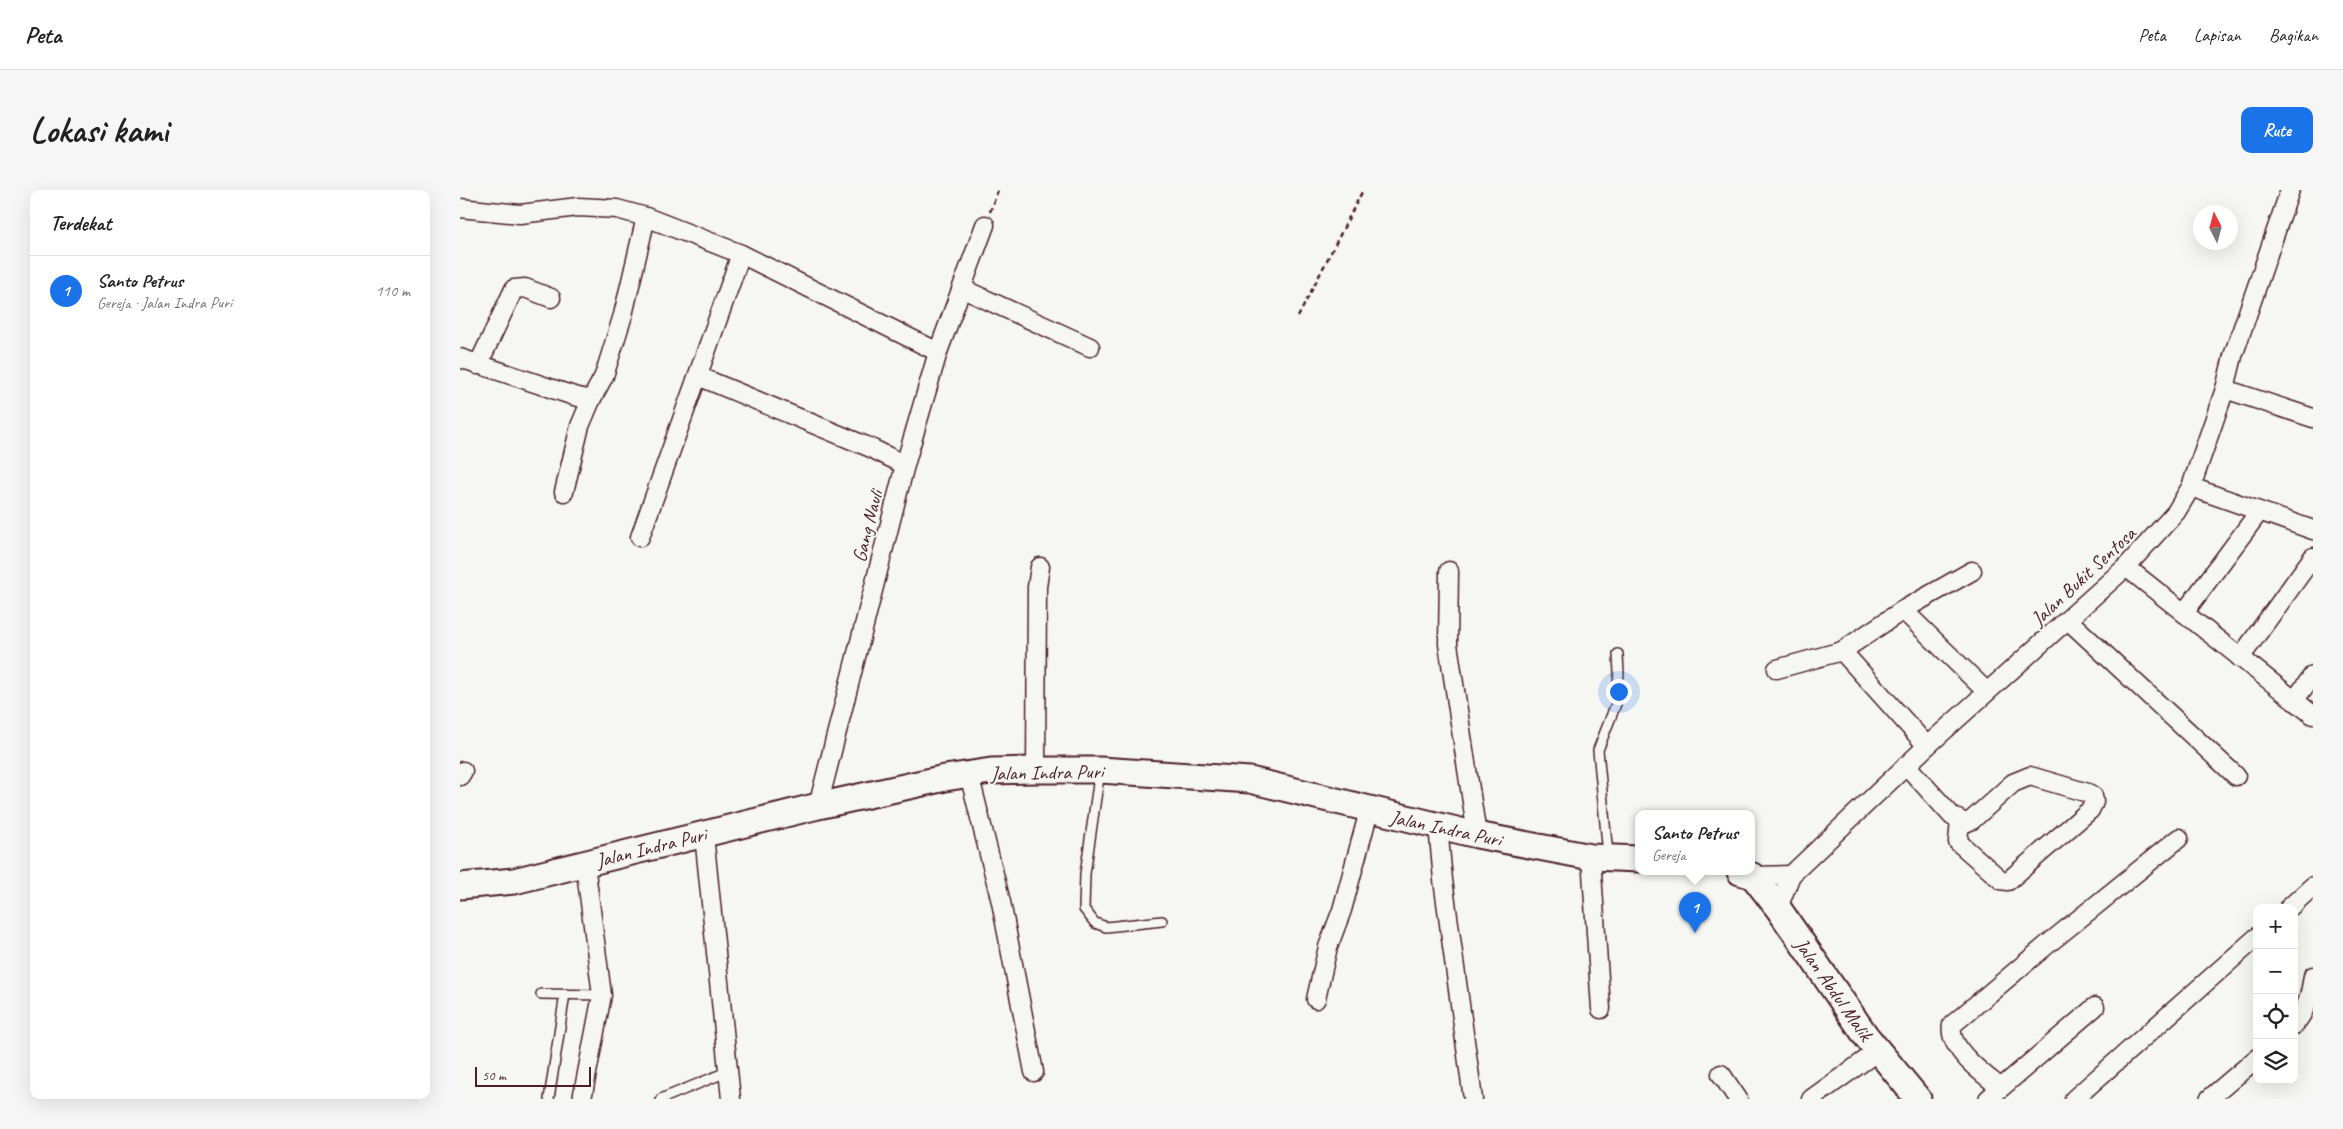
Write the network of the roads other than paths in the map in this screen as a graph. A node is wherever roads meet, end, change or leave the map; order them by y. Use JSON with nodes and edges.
{"nodes":[{"id":1,"x":2290,"y":190,"type":"edge"},
{"id":2,"x":460,"y":208,"type":"edge"},
{"id":3,"x":646,"y":217,"type":"junction"},
{"id":4,"x":985,"y":225,"type":"road end"},
{"id":5,"x":741,"y":254,"type":"junction"},
{"id":6,"x":963,"y":289,"type":"junction"},
{"id":7,"x":551,"y":298,"type":"dead end"},
{"id":8,"x":1090,"y":347,"type":"dead end"},
{"id":9,"x":938,"y":352,"type":"junction"},
{"id":10,"x":460,"y":358,"type":"edge"},
{"id":11,"x":478,"y":365,"type":"junction"},
{"id":12,"x":698,"y":376,"type":"junction"},
{"id":13,"x":2224,"y":389,"type":"junction"},
{"id":14,"x":591,"y":400,"type":"junction"},
{"id":15,"x":2313,"y":418,"type":"edge"},
{"id":16,"x":905,"y":465,"type":"junction"},
{"id":17,"x":2191,"y":487,"type":"junction"},
{"id":18,"x":564,"y":492,"type":"dead end"},
{"id":19,"x":2259,"y":512,"type":"junction"},
{"id":20,"x":2313,"y":530,"type":"edge"},
{"id":21,"x":640,"y":538,"type":"dead end"},
{"id":22,"x":2313,"y":557,"type":"edge"},
{"id":23,"x":1040,"y":567,"type":"dead end"},
{"id":24,"x":2126,"y":567,"type":"junction"},
{"id":25,"x":1450,"y":571,"type":"dead end"},
{"id":26,"x":1972,"y":571,"type":"dead end"},
{"id":27,"x":1903,"y":610,"type":"junction"},
{"id":28,"x":2184,"y":613,"type":"junction"},
{"id":29,"x":2068,"y":620,"type":"junction"},
{"id":30,"x":1842,"y":651,"type":"junction"},
{"id":31,"x":1618,"y":654,"type":"dead end"},
{"id":32,"x":2240,"y":658,"type":"junction"},
{"id":33,"x":1777,"y":669,"type":"dead end"},
{"id":34,"x":2313,"y":675,"type":"edge"},
{"id":35,"x":1987,"y":692,"type":"junction"},
{"id":36,"x":2294,"y":701,"type":"junction"},
{"id":37,"x":2313,"y":715,"type":"edge"},
{"id":38,"x":1927,"y":746,"type":"junction"},
{"id":39,"x":1906,"y":765,"type":"junction"},
{"id":40,"x":1036,"y":770,"type":"junction"},
{"id":41,"x":1100,"y":770,"type":"junction"},
{"id":42,"x":969,"y":774,"type":"junction"},
{"id":43,"x":2236,"y":776,"type":"dead end"},
{"id":44,"x":818,"y":806,"type":"junction"},
{"id":45,"x":1369,"y":811,"type":"junction"},
{"id":46,"x":1960,"y":821,"type":"junction"},
{"id":47,"x":1438,"y":826,"type":"junction"},
{"id":48,"x":704,"y":835,"type":"junction"},
{"id":49,"x":1477,"y":835,"type":"junction"},
{"id":50,"x":2179,"y":838,"type":"dead end"},
{"id":51,"x":1600,"y":856,"type":"junction"},
{"id":52,"x":1635,"y":859,"type":"edge"},
{"id":53,"x":585,"y":864,"type":"junction"},
{"id":54,"x":1755,"y":874,"type":"edge"},
{"id":55,"x":1747,"y":875,"type":"edge"},
{"id":56,"x":1791,"y":875,"type":"junction"},
{"id":57,"x":460,"y":886,"type":"edge"},
{"id":58,"x":2313,"y":886,"type":"edge"},
{"id":59,"x":2293,"y":904,"type":"edge"},
{"id":60,"x":1778,"y":908,"type":"junction"},
{"id":61,"x":1162,"y":921,"type":"dead end"},
{"id":62,"x":2253,"y":941,"type":"edge"},
{"id":63,"x":2313,"y":976,"type":"edge"},
{"id":64,"x":541,"y":994,"type":"dead end"},
{"id":65,"x":565,"y":994,"type":"junction"},
{"id":66,"x":602,"y":995,"type":"junction"},
{"id":67,"x":1316,"y":999,"type":"dead end"},
{"id":68,"x":2095,"y":1006,"type":"dead end"},
{"id":69,"x":1601,"y":1009,"type":"dead end"},
{"id":70,"x":2298,"y":1021,"type":"edge"},
{"id":71,"x":1878,"y":1051,"type":"junction"},
{"id":72,"x":2253,"y":1061,"type":"edge"},
{"id":73,"x":729,"y":1071,"type":"junction"},
{"id":74,"x":1034,"y":1072,"type":"dead end"},
{"id":75,"x":1721,"y":1074,"type":"dead end"},
{"id":76,"x":1994,"y":1093,"type":"edge"},
{"id":77,"x":549,"y":1099,"type":"edge"},
{"id":78,"x":582,"y":1099,"type":"edge"},
{"id":79,"x":661,"y":1099,"type":"edge"},
{"id":80,"x":731,"y":1099,"type":"edge"},
{"id":81,"x":1473,"y":1099,"type":"edge"},
{"id":82,"x":1738,"y":1099,"type":"edge"},
{"id":83,"x":1811,"y":1099,"type":"edge"},
{"id":84,"x":1918,"y":1099,"type":"edge"},
{"id":85,"x":2074,"y":1099,"type":"edge"},
{"id":86,"x":2209,"y":1099,"type":"edge"}],
"edges":[{"from":1,"to":13,"type":"street","name":"Jalan Bukit Sentosa"},
{"from":2,"to":3,"type":"street"},
{"from":3,"to":5,"type":"street"},
{"from":3,"to":14,"type":"street"},
{"from":4,"to":6,"type":"street","name":"Gang Nauli"},
{"from":5,"to":9,"type":"street"},
{"from":5,"to":12,"type":"street"},
{"from":6,"to":8,"type":"street"},
{"from":6,"to":9,"type":"street","name":"Gang Nauli"},
{"from":7,"to":11,"type":"street"},
{"from":9,"to":16,"type":"street","name":"Gang Nauli"},
{"from":10,"to":11,"type":"street"},
{"from":11,"to":14,"type":"street"},
{"from":12,"to":16,"type":"street"},
{"from":12,"to":21,"type":"street"},
{"from":13,"to":15,"type":"street"},
{"from":13,"to":17,"type":"street","name":"Jalan Bukit Sentosa"},
{"from":14,"to":18,"type":"street"},
{"from":16,"to":44,"type":"street","name":"Gang Nauli"},
{"from":17,"to":19,"type":"street"},
{"from":17,"to":24,"type":"street","name":"Jalan Bukit Sentosa"},
{"from":19,"to":20,"type":"street"},
{"from":19,"to":28,"type":"street"},
{"from":22,"to":32,"type":"street"},
{"from":23,"to":40,"type":"street"},
{"from":24,"to":28,"type":"street"},
{"from":24,"to":29,"type":"street","name":"Jalan Bukit Sentosa"},
{"from":25,"to":49,"type":"street"},
{"from":26,"to":27,"type":"street"},
{"from":27,"to":30,"type":"street"},
{"from":27,"to":35,"type":"street"},
{"from":28,"to":32,"type":"street"},
{"from":29,"to":35,"type":"street","name":"Jalan Bukit Sentosa"},
{"from":29,"to":43,"type":"street"},
{"from":30,"to":33,"type":"street"},
{"from":30,"to":38,"type":"street"},
{"from":31,"to":51,"type":"lane"},
{"from":32,"to":36,"type":"street"},
{"from":34,"to":36,"type":"street"},
{"from":35,"to":38,"type":"street","name":"Jalan Bukit Sentosa"},
{"from":36,"to":37,"type":"street"},
{"from":38,"to":39,"type":"street","name":"Jalan Bukit Sentosa"},
{"from":39,"to":46,"type":"street"},
{"from":39,"to":56,"type":"street","name":"Jalan Bukit Sentosa"},
{"from":40,"to":41,"type":"street","name":"Jalan Indra Puri"},
{"from":40,"to":42,"type":"street","name":"Jalan Indra Puri"},
{"from":41,"to":45,"type":"street","name":"Jalan Indra Puri"},
{"from":41,"to":61,"type":"lane"},
{"from":42,"to":44,"type":"street","name":"Jalan Indra Puri"},
{"from":42,"to":74,"type":"street"},
{"from":44,"to":48,"type":"street","name":"Jalan Indra Puri"},
{"from":45,"to":47,"type":"street","name":"Jalan Indra Puri"},
{"from":45,"to":67,"type":"street"},
{"from":46,"to":46,"type":"street"},
{"from":47,"to":49,"type":"street","name":"Jalan Indra Puri"},
{"from":47,"to":81,"type":"street"},
{"from":48,"to":53,"type":"street","name":"Jalan Indra Puri"},
{"from":48,"to":73,"type":"street"},
{"from":49,"to":51,"type":"street","name":"Jalan Indra Puri"},
{"from":50,"to":76,"type":"street"},
{"from":51,"to":52,"type":"street","name":"Jalan Indra Puri"},
{"from":51,"to":69,"type":"street"},
{"from":53,"to":57,"type":"street","name":"Jalan Indra Puri"},
{"from":53,"to":66,"type":"street"},
{"from":54,"to":56,"type":"street"},
{"from":55,"to":60,"type":"street","name":"Jalan Abdul Malik"},
{"from":56,"to":60,"type":"street","name":"Jalan Bukit Sentosa"},
{"from":58,"to":59,"type":"street"},
{"from":60,"to":71,"type":"street","name":"Jalan Abdul Malik"},
{"from":62,"to":85,"type":"street"},
{"from":63,"to":70,"type":"street"},
{"from":64,"to":65,"type":"lane"},
{"from":65,"to":66,"type":"lane"},
{"from":65,"to":77,"type":"lane"},
{"from":66,"to":78,"type":"street"},
{"from":68,"to":76,"type":"street"},
{"from":71,"to":83,"type":"street"},
{"from":71,"to":84,"type":"street","name":"Jalan Abdul Malik"},
{"from":72,"to":86,"type":"street"},
{"from":73,"to":79,"type":"lane"},
{"from":73,"to":80,"type":"street"},
{"from":75,"to":82,"type":"street"}]}
